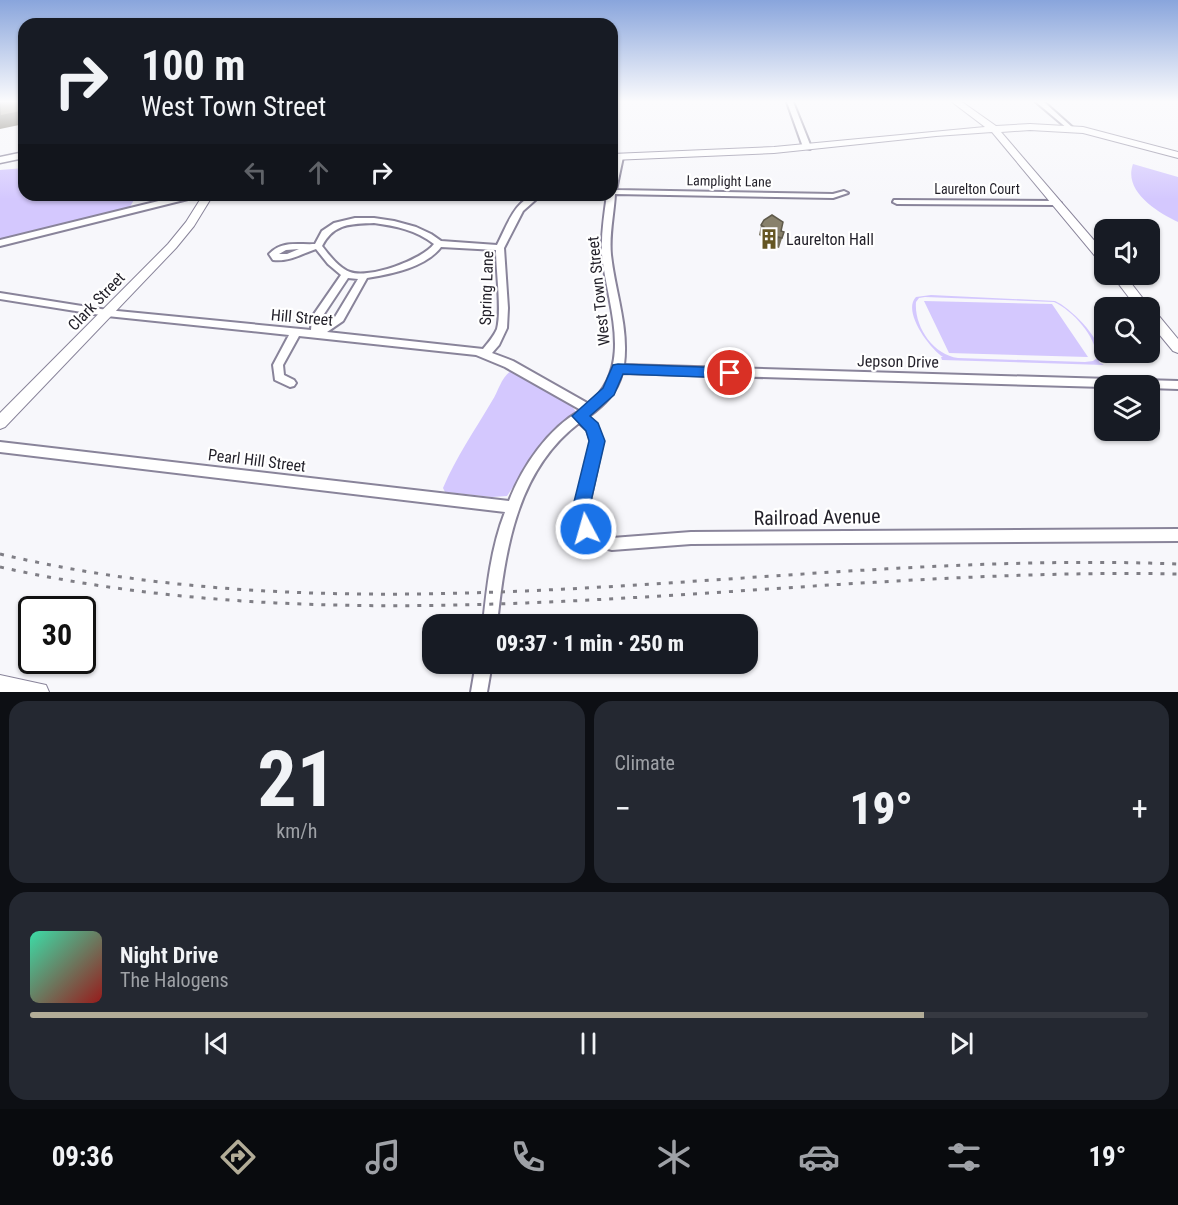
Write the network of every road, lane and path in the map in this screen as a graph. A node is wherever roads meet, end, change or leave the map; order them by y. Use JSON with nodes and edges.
{"nodes":[{"id":1,"x":802,"y":134,"type":"edge"},
{"id":2,"x":931,"y":134,"type":"edge"},
{"id":3,"x":998,"y":134,"type":"edge"},
{"id":4,"x":1101,"y":134,"type":"edge"},
{"id":5,"x":807,"y":147,"type":"junction"},
{"id":6,"x":1178,"y":155,"type":"edge"},
{"id":7,"x":18,"y":156,"type":"edge"},
{"id":8,"x":618,"y":157,"type":"edge"},
{"id":9,"x":0,"y":160,"type":"edge"},
{"id":10,"x":618,"y":193,"type":"edge"},
{"id":11,"x":844,"y":193,"type":"dead end"},
{"id":12,"x":169,"y":201,"type":"edge"},
{"id":13,"x":204,"y":201,"type":"edge"},
{"id":14,"x":530,"y":201,"type":"edge"},
{"id":15,"x":611,"y":201,"type":"edge"},
{"id":16,"x":897,"y":202,"type":"dead end"},
{"id":17,"x":1057,"y":202,"type":"junction"},
{"id":18,"x":0,"y":243,"type":"edge"},
{"id":19,"x":439,"y":244,"type":"junction"},
{"id":20,"x":1094,"y":247,"type":"edge"},
{"id":21,"x":500,"y":248,"type":"junction"},
{"id":22,"x":346,"y":274,"type":"junction"},
{"id":23,"x":364,"y":276,"type":"junction"},
{"id":24,"x":1126,"y":285,"type":"edge"},
{"id":25,"x":0,"y":296,"type":"edge"},
{"id":26,"x":1135,"y":297,"type":"edge"},
{"id":27,"x":107,"y":313,"type":"junction"},
{"id":28,"x":1160,"y":326,"type":"edge"},
{"id":29,"x":296,"y":332,"type":"junction"},
{"id":30,"x":316,"y":334,"type":"junction"},
{"id":31,"x":1178,"y":348,"type":"edge"},
{"id":32,"x":486,"y":353,"type":"junction"},
{"id":33,"x":618,"y":369,"type":"junction"},
{"id":34,"x":290,"y":383,"type":"dead end"},
{"id":35,"x":1178,"y":385,"type":"edge"},
{"id":36,"x":584,"y":412,"type":"junction"},
{"id":37,"x":0,"y":423,"type":"edge"},
{"id":38,"x":0,"y":447,"type":"edge"},
{"id":39,"x":511,"y":507,"type":"junction"},
{"id":40,"x":1178,"y":535,"type":"edge"},
{"id":41,"x":491,"y":614,"type":"edge"},
{"id":42,"x":482,"y":674,"type":"edge"},
{"id":43,"x":0,"y":685,"type":"edge"},
{"id":44,"x":39,"y":692,"type":"edge"},
{"id":45,"x":479,"y":692,"type":"edge"}],
"edges":[{"from":1,"to":5,"type":"street"},
{"from":2,"to":5,"type":"main road"},
{"from":3,"to":17,"type":"main road"},
{"from":4,"to":6,"type":"main road"},
{"from":5,"to":8,"type":"main road"},
{"from":7,"to":9,"type":"main road"},
{"from":10,"to":11,"type":"street","name":"Lamplight Lane"},
{"from":12,"to":18,"type":"street"},
{"from":13,"to":27,"type":"main road","name":"Clark Street"},
{"from":14,"to":21,"type":"street","name":"Spring Lane"},
{"from":15,"to":33,"type":"street","name":"West Town Street"},
{"from":16,"to":17,"type":"street","name":"Laurelton Court"},
{"from":17,"to":20,"type":"main road"},
{"from":19,"to":21,"type":"street"},
{"from":19,"to":22,"type":"street"},
{"from":19,"to":23,"type":"street"},
{"from":21,"to":32,"type":"street","name":"Spring Lane"},
{"from":22,"to":23,"type":"street"},
{"from":22,"to":30,"type":"street"},
{"from":23,"to":30,"type":"street"},
{"from":24,"to":26,"type":"main road"},
{"from":25,"to":27,"type":"street","name":"Hill Street"},
{"from":27,"to":29,"type":"street","name":"Hill Street"},
{"from":27,"to":37,"type":"main road","name":"Clark Street"},
{"from":28,"to":31,"type":"main road"},
{"from":29,"to":30,"type":"street","name":"Hill Street"},
{"from":29,"to":34,"type":"street"},
{"from":30,"to":32,"type":"street","name":"Hill Street"},
{"from":32,"to":36,"type":"street","name":"Hill Street"},
{"from":33,"to":35,"type":"street","name":"Jepson Drive"},
{"from":33,"to":36,"type":"street","name":"West Town Street"},
{"from":36,"to":39,"type":"street","name":"West Town Street"},
{"from":36,"to":40,"type":"street","name":"Railroad Avenue"},
{"from":38,"to":39,"type":"street","name":"Pearl Hill Street"},
{"from":39,"to":41,"type":"street","name":"West Town Street"},
{"from":42,"to":45,"type":"street"},
{"from":43,"to":44,"type":"main road"}]}
